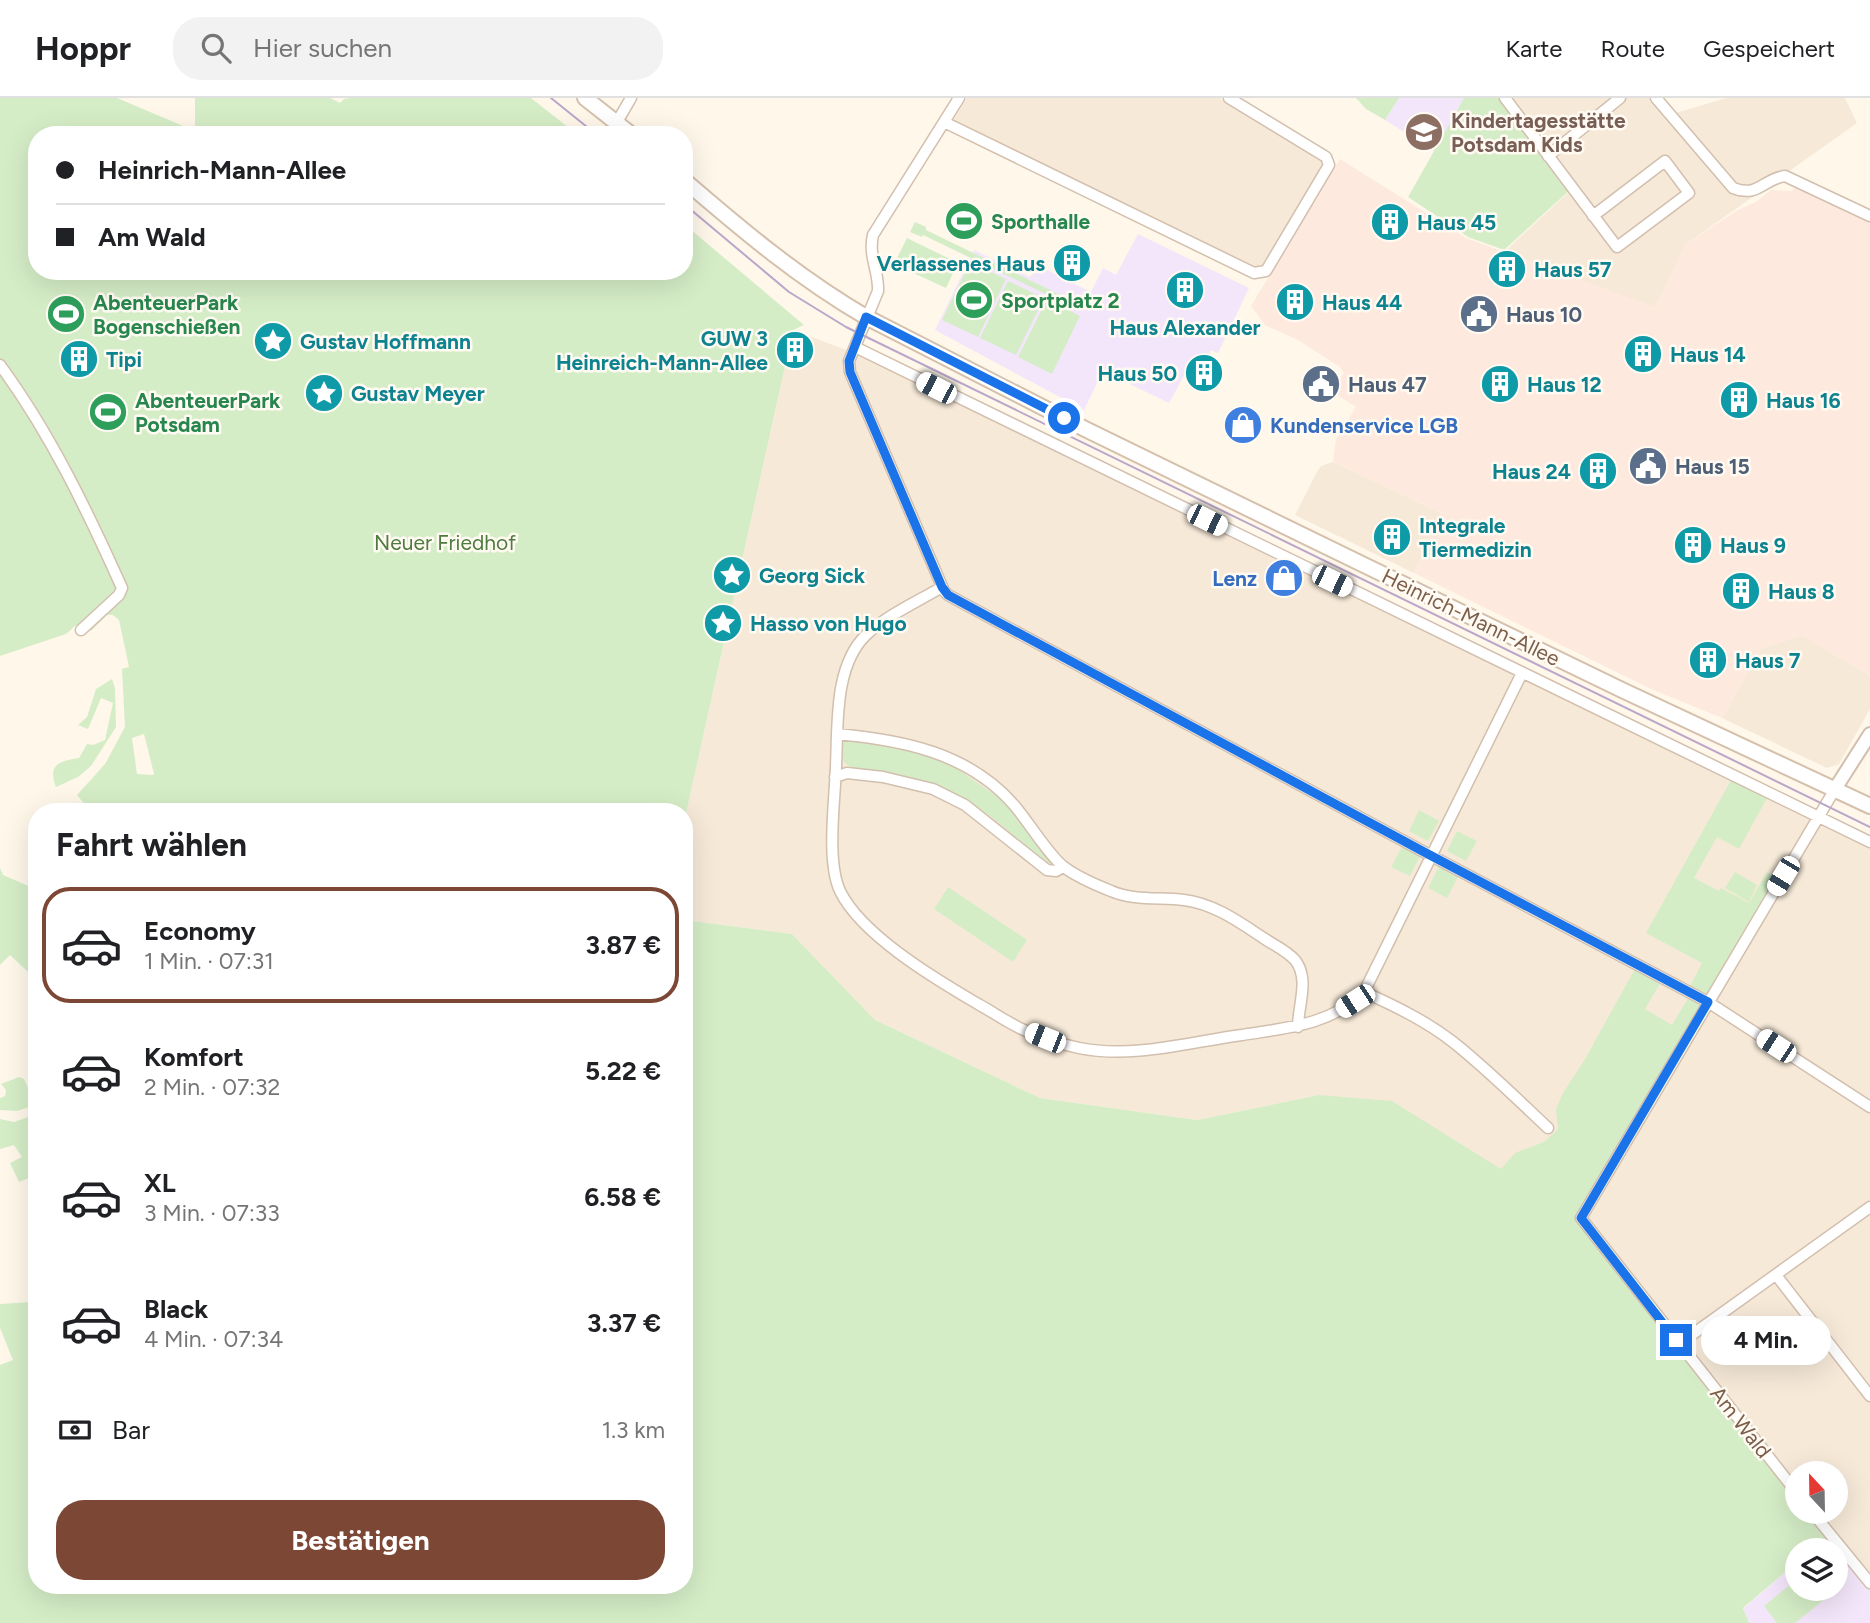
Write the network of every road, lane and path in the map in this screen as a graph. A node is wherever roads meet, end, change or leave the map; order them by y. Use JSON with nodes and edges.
{"nodes":[{"id":1,"x":585,"y":98,"type":"edge"},
{"id":2,"x":631,"y":98,"type":"edge"},
{"id":3,"x":959,"y":98,"type":"edge"},
{"id":4,"x":1228,"y":98,"type":"edge"},
{"id":5,"x":1505,"y":98,"type":"edge"},
{"id":6,"x":1619,"y":98,"type":"edge"},
{"id":7,"x":1656,"y":98,"type":"edge"},
{"id":8,"x":617,"y":122,"type":"junction"},
{"id":9,"x":944,"y":122,"type":"junction"},
{"id":10,"x":622,"y":126,"type":"edge"},
{"id":11,"x":1548,"y":156,"type":"junction"},
{"id":12,"x":693,"y":188,"type":"edge"},
{"id":13,"x":1593,"y":216,"type":"junction"},
{"id":14,"x":1870,"y":216,"type":"edge"},
{"id":15,"x":866,"y":317,"type":"junction"},
{"id":16,"x":855,"y":347,"type":"junction"},
{"id":17,"x":0,"y":365,"type":"edge"},
{"id":18,"x":942,"y":587,"type":"junction"},
{"id":19,"x":81,"y":630,"type":"dead end"},
{"id":20,"x":1522,"y":673,"type":"junction"},
{"id":21,"x":837,"y":734,"type":"junction"},
{"id":22,"x":1870,"y":734,"type":"edge"},
{"id":23,"x":835,"y":777,"type":"junction"},
{"id":24,"x":1835,"y":789,"type":"junction"},
{"id":25,"x":1870,"y":806,"type":"edge"},
{"id":26,"x":1818,"y":818,"type":"junction"},
{"id":27,"x":1870,"y":842,"type":"edge"},
{"id":28,"x":1431,"y":856,"type":"junction"},
{"id":29,"x":1063,"y":867,"type":"junction"},
{"id":30,"x":1364,"y":992,"type":"junction"},
{"id":31,"x":1708,"y":1002,"type":"junction"},
{"id":32,"x":1298,"y":1027,"type":"junction"},
{"id":33,"x":1870,"y":1107,"type":"edge"},
{"id":34,"x":1548,"y":1128,"type":"dead end"},
{"id":35,"x":1870,"y":1208,"type":"edge"},
{"id":36,"x":1776,"y":1275,"type":"junction"},
{"id":37,"x":1679,"y":1344,"type":"junction"},
{"id":38,"x":1870,"y":1396,"type":"edge"},
{"id":39,"x":1785,"y":1478,"type":"edge"},
{"id":40,"x":1822,"y":1524,"type":"edge"},
{"id":41,"x":1870,"y":1583,"type":"edge"}],
"edges":[{"from":1,"to":8,"type":"main road"},
{"from":2,"to":8,"type":"street"},
{"from":3,"to":9,"type":"street"},
{"from":4,"to":9,"type":"street"},
{"from":5,"to":11,"type":"street"},
{"from":6,"to":11,"type":"street"},
{"from":7,"to":14,"type":"street"},
{"from":8,"to":10,"type":"main road"},
{"from":9,"to":15,"type":"street"},
{"from":11,"to":13,"type":"street"},
{"from":12,"to":15,"type":"main road","name":"Heinrich-Mann-Allee"},
{"from":13,"to":13,"type":"street"},
{"from":15,"to":16,"type":"street"},
{"from":15,"to":24,"type":"main road","name":"Heinrich-Mann-Allee"},
{"from":16,"to":18,"type":"street"},
{"from":16,"to":20,"type":"street","name":"Heinrich-Mann-Allee"},
{"from":17,"to":19,"type":"street"},
{"from":18,"to":21,"type":"street"},
{"from":18,"to":28,"type":"street"},
{"from":20,"to":26,"type":"street","name":"Heinrich-Mann-Allee"},
{"from":20,"to":28,"type":"street"},
{"from":21,"to":23,"type":"street"},
{"from":21,"to":29,"type":"street"},
{"from":22,"to":24,"type":"street"},
{"from":23,"to":29,"type":"street"},
{"from":23,"to":32,"type":"street"},
{"from":24,"to":25,"type":"main road","name":"Heinrich-Mann-Allee"},
{"from":24,"to":26,"type":"street"},
{"from":26,"to":27,"type":"street","name":"Heinrich-Mann-Allee"},
{"from":26,"to":31,"type":"street"},
{"from":28,"to":30,"type":"street"},
{"from":28,"to":31,"type":"street"},
{"from":29,"to":32,"type":"street"},
{"from":30,"to":32,"type":"street"},
{"from":30,"to":34,"type":"street"},
{"from":31,"to":33,"type":"street"},
{"from":31,"to":37,"type":"street","name":"Am Wald"},
{"from":35,"to":36,"type":"street"},
{"from":36,"to":37,"type":"street"},
{"from":36,"to":38,"type":"street"},
{"from":37,"to":39,"type":"street","name":"Am Wald"},
{"from":40,"to":41,"type":"street"}]}
